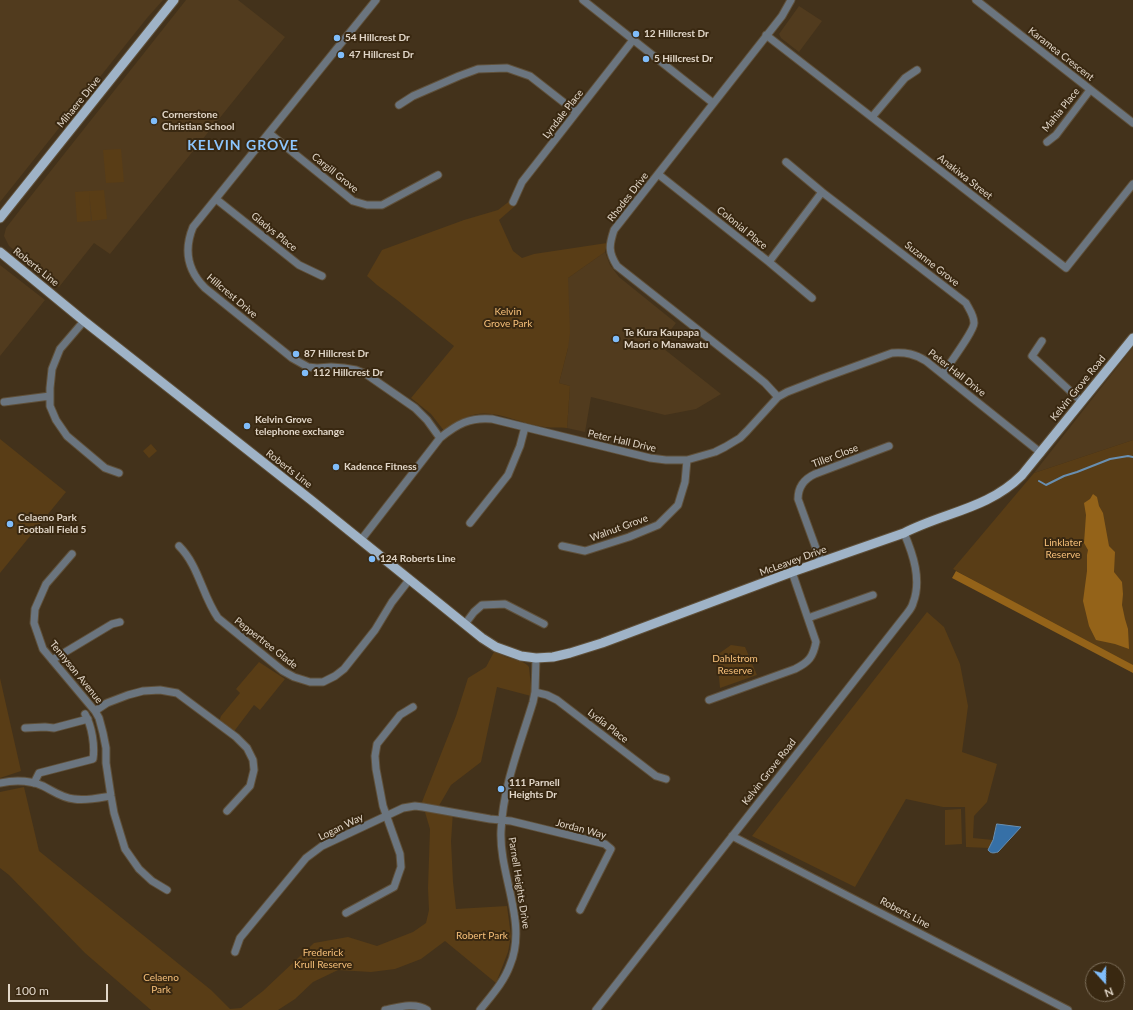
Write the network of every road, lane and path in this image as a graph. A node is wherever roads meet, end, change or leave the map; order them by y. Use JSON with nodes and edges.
{"nodes":[{"id":1,"x":174,"y":0,"type":"edge"},
{"id":2,"x":376,"y":0,"type":"edge"},
{"id":3,"x":583,"y":0,"type":"edge"},
{"id":4,"x":791,"y":0,"type":"edge"},
{"id":5,"x":976,"y":0,"type":"edge"},
{"id":6,"x":766,"y":35,"type":"junction"},
{"id":7,"x":633,"y":40,"type":"junction"},
{"id":8,"x":917,"y":70,"type":"dead end"},
{"id":9,"x":1090,"y":90,"type":"junction"},
{"id":10,"x":713,"y":103,"type":"junction"},
{"id":11,"x":398,"y":105,"type":"dead end"},
{"id":12,"x":576,"y":112,"type":"junction"},
{"id":13,"x":872,"y":117,"type":"junction"},
{"id":14,"x":1133,"y":123,"type":"edge"},
{"id":15,"x":269,"y":133,"type":"junction"},
{"id":16,"x":1047,"y":142,"type":"dead end"},
{"id":17,"x":786,"y":162,"type":"dead end"},
{"id":18,"x":658,"y":174,"type":"junction"},
{"id":19,"x":438,"y":175,"type":"dead end"},
{"id":20,"x":1133,"y":184,"type":"edge"},
{"id":21,"x":822,"y":192,"type":"junction"},
{"id":22,"x":216,"y":199,"type":"junction"},
{"id":23,"x":513,"y":202,"type":"dead end"},
{"id":24,"x":0,"y":218,"type":"edge"},
{"id":25,"x":0,"y":252,"type":"edge"},
{"id":26,"x":768,"y":262,"type":"junction"},
{"id":27,"x":322,"y":276,"type":"dead end"},
{"id":28,"x":812,"y":298,"type":"dead end"},
{"id":29,"x":84,"y":321,"type":"junction"},
{"id":30,"x":1133,"y":339,"type":"edge"},
{"id":31,"x":1042,"y":341,"type":"dead end"},
{"id":32,"x":943,"y":374,"type":"junction"},
{"id":33,"x":50,"y":396,"type":"junction"},
{"id":34,"x":778,"y":397,"type":"junction"},
{"id":35,"x":1081,"y":401,"type":"junction"},
{"id":36,"x":4,"y":402,"type":"dead end"},
{"id":37,"x":526,"y":427,"type":"junction"},
{"id":38,"x":440,"y":438,"type":"junction"},
{"id":39,"x":889,"y":446,"type":"dead end"},
{"id":40,"x":1041,"y":453,"type":"junction"},
{"id":41,"x":687,"y":460,"type":"junction"},
{"id":42,"x":119,"y":473,"type":"dead end"},
{"id":43,"x":470,"y":523,"type":"dead end"},
{"id":44,"x":904,"y":533,"type":"junction"},
{"id":45,"x":361,"y":540,"type":"junction"},
{"id":46,"x":179,"y":546,"type":"dead end"},
{"id":47,"x":562,"y":546,"type":"dead end"},
{"id":48,"x":72,"y":554,"type":"dead end"},
{"id":49,"x":821,"y":562,"type":"junction"},
{"id":50,"x":792,"y":572,"type":"junction"},
{"id":51,"x":409,"y":580,"type":"junction"},
{"id":52,"x":873,"y":595,"type":"dead end"},
{"id":53,"x":808,"y":618,"type":"junction"},
{"id":54,"x":120,"y":622,"type":"dead end"},
{"id":55,"x":465,"y":624,"type":"junction"},
{"id":56,"x":544,"y":624,"type":"dead end"},
{"id":57,"x":536,"y":658,"type":"junction"},
{"id":58,"x":52,"y":660,"type":"junction"},
{"id":59,"x":536,"y":692,"type":"junction"},
{"id":60,"x":709,"y":700,"type":"dead end"},
{"id":61,"x":413,"y":706,"type":"dead end"},
{"id":62,"x":95,"y":711,"type":"junction"},
{"id":63,"x":25,"y":728,"type":"dead end"},
{"id":64,"x":666,"y":779,"type":"dead end"},
{"id":65,"x":0,"y":783,"type":"edge"},
{"id":66,"x":34,"y":783,"type":"junction"},
{"id":67,"x":111,"y":796,"type":"junction"},
{"id":68,"x":227,"y":811,"type":"dead end"},
{"id":69,"x":386,"y":816,"type":"junction"},
{"id":70,"x":502,"y":820,"type":"junction"},
{"id":71,"x":732,"y":836,"type":"junction"},
{"id":72,"x":167,"y":890,"type":"dead end"},
{"id":73,"x":580,"y":910,"type":"dead end"},
{"id":74,"x":346,"y":913,"type":"dead end"},
{"id":75,"x":235,"y":952,"type":"dead end"},
{"id":76,"x":385,"y":1010,"type":"edge"},
{"id":77,"x":427,"y":1010,"type":"edge"},
{"id":78,"x":480,"y":1010,"type":"edge"},
{"id":79,"x":596,"y":1010,"type":"edge"},
{"id":80,"x":1068,"y":1010,"type":"edge"}],
"edges":[{"from":1,"to":24,"type":"main road","name":"Mihaere Drive"},
{"from":2,"to":15,"type":"street","name":"Hillcrest Drive"},
{"from":3,"to":7,"type":"street"},
{"from":4,"to":6,"type":"street","name":"Rhodes Drive"},
{"from":5,"to":9,"type":"street","name":"Karamea Crescent"},
{"from":6,"to":10,"type":"street","name":"Rhodes Drive"},
{"from":6,"to":13,"type":"street","name":"Anakiwa Street"},
{"from":7,"to":10,"type":"street"},
{"from":7,"to":12,"type":"street","name":"Lyndale Place"},
{"from":8,"to":13,"type":"street"},
{"from":9,"to":14,"type":"street","name":"Karamea Crescent"},
{"from":9,"to":16,"type":"street","name":"Mahia Place"},
{"from":10,"to":18,"type":"street","name":"Rhodes Drive"},
{"from":11,"to":12,"type":"street"},
{"from":12,"to":23,"type":"street","name":"Lyndale Place"},
{"from":13,"to":20,"type":"street","name":"Anakiwa Street"},
{"from":15,"to":19,"type":"street","name":"Cargill Grove"},
{"from":15,"to":22,"type":"street","name":"Hillcrest Drive"},
{"from":17,"to":21,"type":"street","name":"Suzanne Grove"},
{"from":18,"to":26,"type":"street","name":"Colonial Place"},
{"from":18,"to":34,"type":"street","name":"Rhodes Drive"},
{"from":21,"to":26,"type":"street"},
{"from":21,"to":32,"type":"street","name":"Suzanne Grove"},
{"from":22,"to":27,"type":"street","name":"Gladys Place"},
{"from":22,"to":38,"type":"street","name":"Hillcrest Drive"},
{"from":25,"to":29,"type":"main road","name":"Roberts Line"},
{"from":26,"to":28,"type":"street","name":"Colonial Place"},
{"from":29,"to":33,"type":"street"},
{"from":29,"to":45,"type":"main road","name":"Roberts Line"},
{"from":30,"to":35,"type":"main road","name":"Kelvin Grove Road"},
{"from":31,"to":35,"type":"street"},
{"from":32,"to":34,"type":"street","name":"Peter Hall Drive"},
{"from":32,"to":40,"type":"street","name":"Peter Hall Drive"},
{"from":33,"to":36,"type":"street"},
{"from":33,"to":42,"type":"street"},
{"from":34,"to":41,"type":"street","name":"Peter Hall Drive"},
{"from":35,"to":40,"type":"main road","name":"Kelvin Grove Road"},
{"from":37,"to":38,"type":"street","name":"Peter Hall Drive"},
{"from":37,"to":41,"type":"street","name":"Peter Hall Drive"},
{"from":37,"to":43,"type":"street"},
{"from":38,"to":45,"type":"street","name":"Peter Hall Drive"},
{"from":39,"to":49,"type":"street","name":"Tiller Close"},
{"from":40,"to":44,"type":"main road","name":"McLeavey Drive"},
{"from":41,"to":47,"type":"street","name":"Walnut Grove"},
{"from":44,"to":49,"type":"main road","name":"McLeavey Drive"},
{"from":44,"to":71,"type":"street","name":"Kelvin Grove Road"},
{"from":45,"to":51,"type":"main road","name":"Roberts Line"},
{"from":46,"to":51,"type":"street","name":"Peppertree Glade"},
{"from":48,"to":58,"type":"street","name":"Tennyson Avenue"},
{"from":49,"to":50,"type":"main road","name":"McLeavey Drive"},
{"from":50,"to":53,"type":"street"},
{"from":50,"to":57,"type":"main road","name":"McLeavey Drive"},
{"from":51,"to":55,"type":"main road","name":"Roberts Line"},
{"from":52,"to":53,"type":"street"},
{"from":53,"to":60,"type":"street"},
{"from":54,"to":58,"type":"street"},
{"from":55,"to":56,"type":"street"},
{"from":55,"to":57,"type":"main road","name":"Roberts Line"},
{"from":57,"to":59,"type":"street","name":"Parnell Heights Drive"},
{"from":58,"to":62,"type":"street","name":"Tennyson Avenue"},
{"from":59,"to":64,"type":"street","name":"Lydia Place"},
{"from":59,"to":70,"type":"street","name":"Parnell Heights Drive"},
{"from":61,"to":69,"type":"street"},
{"from":62,"to":67,"type":"street","name":"Tennyson Avenue"},
{"from":62,"to":68,"type":"street"},
{"from":63,"to":66,"type":"street"},
{"from":65,"to":66,"type":"street"},
{"from":66,"to":67,"type":"street"},
{"from":67,"to":72,"type":"street","name":"Tennyson Avenue"},
{"from":69,"to":70,"type":"street","name":"Logan Way"},
{"from":69,"to":74,"type":"street"},
{"from":69,"to":75,"type":"street","name":"Logan Way"},
{"from":70,"to":73,"type":"street","name":"Jordan Way"},
{"from":70,"to":78,"type":"street","name":"Parnell Heights Drive"},
{"from":71,"to":79,"type":"street","name":"Kelvin Grove Road"},
{"from":71,"to":80,"type":"street","name":"Roberts Line"},
{"from":76,"to":77,"type":"street"}]}
